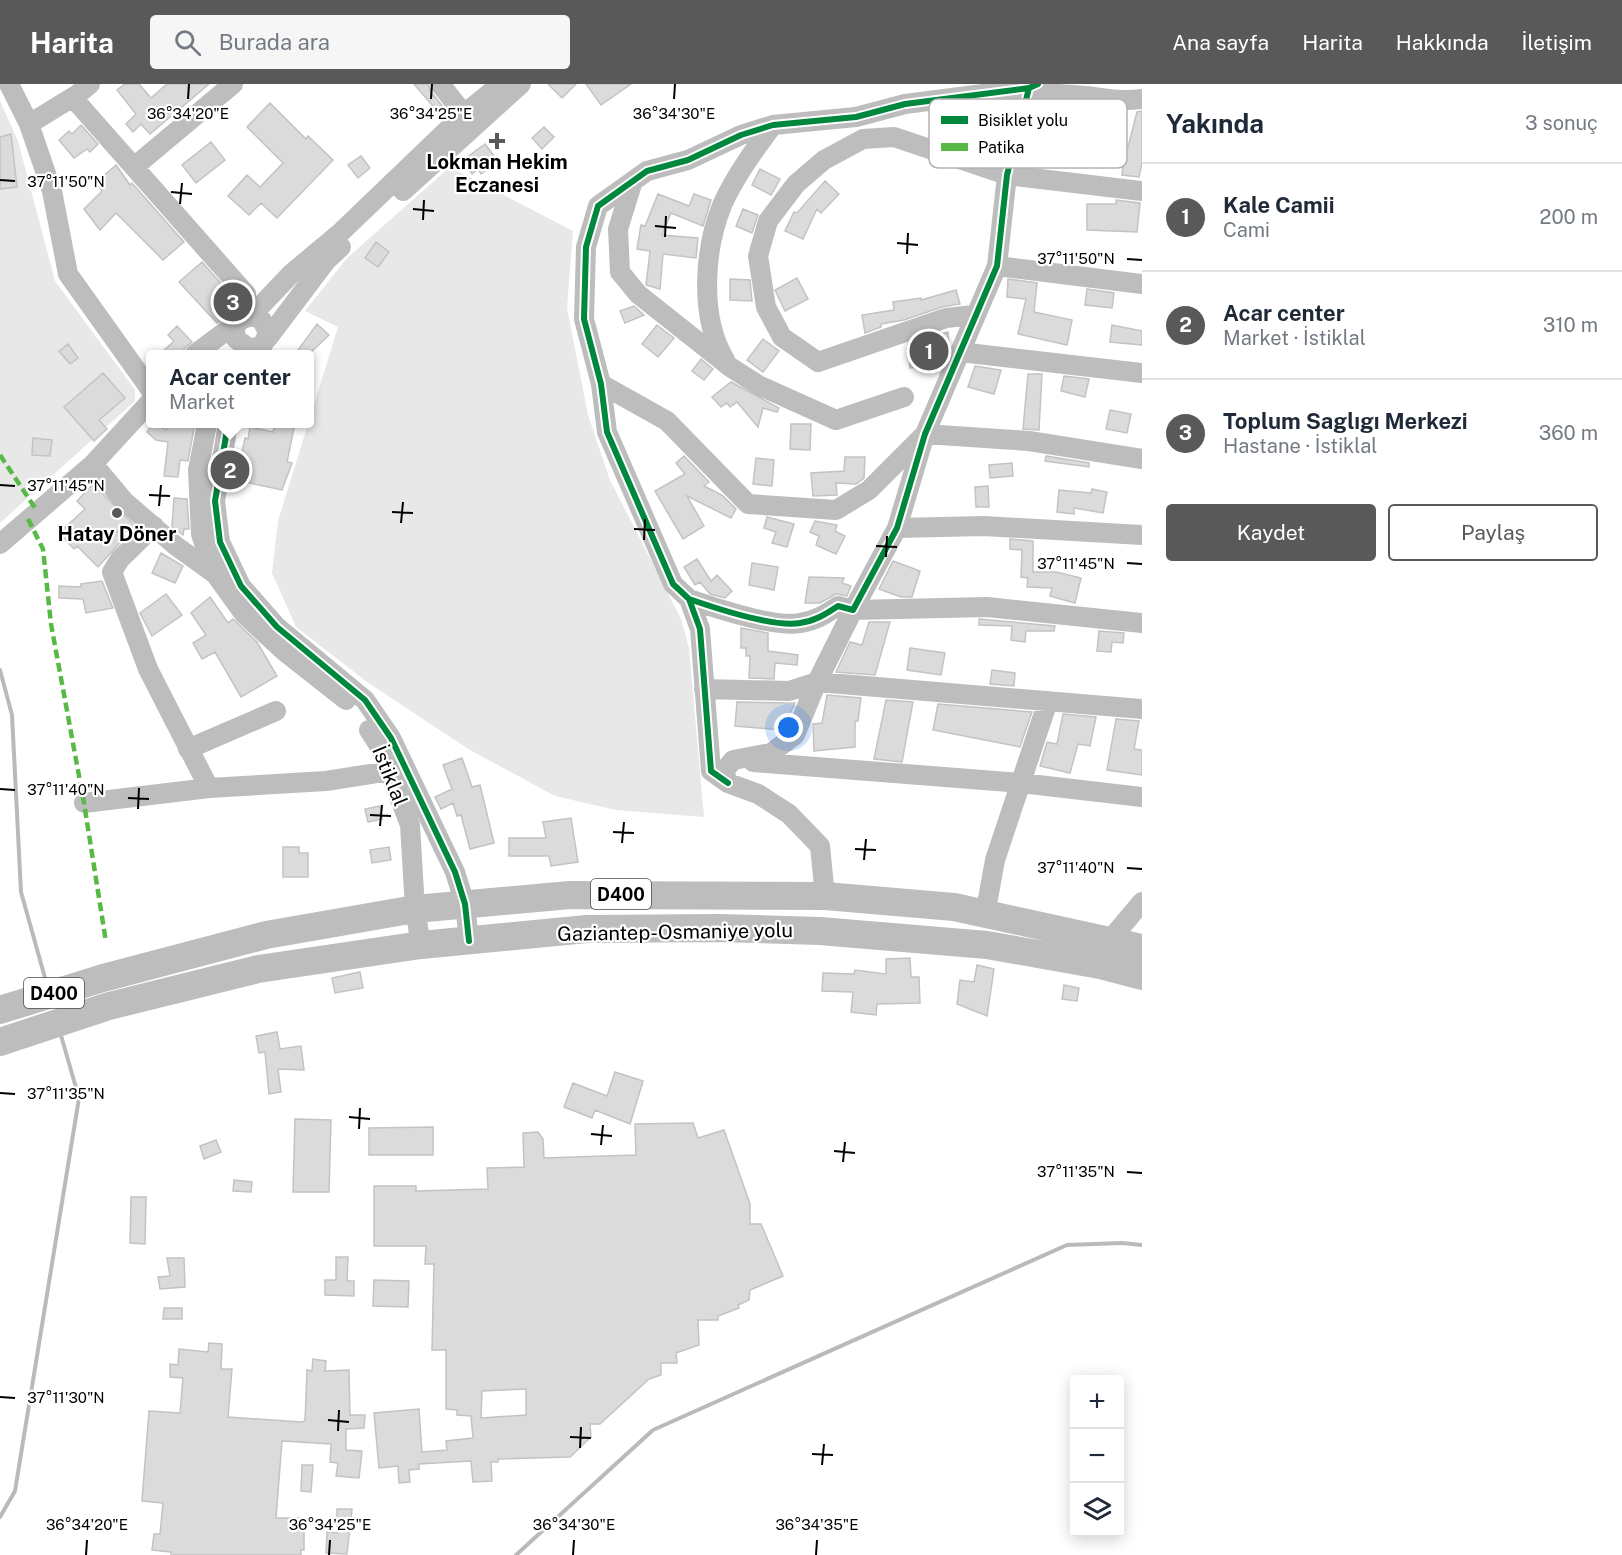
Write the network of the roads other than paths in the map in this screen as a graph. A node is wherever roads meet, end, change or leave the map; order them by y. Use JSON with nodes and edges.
{"nodes":[{"id":1,"x":9,"y":84,"type":"edge"},
{"id":2,"x":90,"y":84,"type":"edge"},
{"id":3,"x":233,"y":84,"type":"edge"},
{"id":4,"x":440,"y":84,"type":"edge"},
{"id":5,"x":501,"y":84,"type":"edge"},
{"id":6,"x":521,"y":84,"type":"edge"},
{"id":7,"x":1033,"y":86,"type":"edge"},
{"id":8,"x":73,"y":98,"type":"junction"},
{"id":9,"x":941,"y":99,"type":"edge"},
{"id":10,"x":1104,"y":99,"type":"edge"},
{"id":11,"x":1142,"y":99,"type":"edge"},
{"id":12,"x":929,"y":101,"type":"edge"},
{"id":13,"x":1127,"y":101,"type":"edge"},
{"id":14,"x":469,"y":120,"type":"junction"},
{"id":15,"x":29,"y":124,"type":"junction"},
{"id":16,"x":773,"y":124,"type":"junction"},
{"id":17,"x":929,"y":149,"type":"edge"},
{"id":18,"x":135,"y":167,"type":"junction"},
{"id":19,"x":986,"y":168,"type":"edge"},
{"id":20,"x":1009,"y":168,"type":"edge"},
{"id":21,"x":1007,"y":175,"type":"junction"},
{"id":22,"x":632,"y":184,"type":"junction"},
{"id":23,"x":1142,"y":191,"type":"edge"},
{"id":24,"x":997,"y":266,"type":"junction"},
{"id":25,"x":1142,"y":284,"type":"edge"},
{"id":26,"x":974,"y":315,"type":"junction"},
{"id":27,"x":242,"y":321,"type":"junction"},
{"id":28,"x":254,"y":348,"type":"edge"},
{"id":29,"x":201,"y":350,"type":"edge"},
{"id":30,"x":228,"y":350,"type":"edge"},
{"id":31,"x":960,"y":352,"type":"junction"},
{"id":32,"x":730,"y":367,"type":"junction"},
{"id":33,"x":1142,"y":373,"type":"edge"},
{"id":34,"x":146,"y":383,"type":"edge"},
{"id":35,"x":601,"y":384,"type":"junction"},
{"id":36,"x":904,"y":397,"type":"dead end"},
{"id":37,"x":146,"y":406,"type":"edge"},
{"id":38,"x":206,"y":428,"type":"edge"},
{"id":39,"x":227,"y":428,"type":"edge"},
{"id":40,"x":925,"y":434,"type":"junction"},
{"id":41,"x":1142,"y":459,"type":"edge"},
{"id":42,"x":93,"y":464,"type":"junction"},
{"id":43,"x":154,"y":526,"type":"junction"},
{"id":44,"x":897,"y":528,"type":"junction"},
{"id":45,"x":1142,"y":535,"type":"edge"},
{"id":46,"x":0,"y":544,"type":"edge"},
{"id":47,"x":215,"y":574,"type":"junction"},
{"id":48,"x":689,"y":599,"type":"junction"},
{"id":49,"x":853,"y":610,"type":"junction"},
{"id":50,"x":1142,"y":623,"type":"edge"},
{"id":51,"x":817,"y":682,"type":"junction"},
{"id":52,"x":704,"y":688,"type":"junction"},
{"id":53,"x":1048,"y":701,"type":"junction"},
{"id":54,"x":1142,"y":709,"type":"edge"},
{"id":55,"x":276,"y":711,"type":"dead end"},
{"id":56,"x":188,"y":749,"type":"junction"},
{"id":57,"x":733,"y":760,"type":"junction"},
{"id":58,"x":389,"y":771,"type":"junction"},
{"id":59,"x":728,"y":783,"type":"junction"},
{"id":60,"x":1021,"y":783,"type":"junction"},
{"id":61,"x":209,"y":788,"type":"junction"},
{"id":62,"x":1142,"y":798,"type":"edge"},
{"id":63,"x":84,"y":803,"type":"dead end"},
{"id":64,"x":825,"y":896,"type":"junction"},
{"id":65,"x":1142,"y":902,"type":"edge"},
{"id":66,"x":465,"y":904,"type":"junction"},
{"id":67,"x":415,"y":909,"type":"junction"},
{"id":68,"x":985,"y":915,"type":"junction"},
{"id":69,"x":468,"y":940,"type":"junction"},
{"id":70,"x":1110,"y":940,"type":"junction"},
{"id":71,"x":421,"y":945,"type":"junction"},
{"id":72,"x":1142,"y":948,"type":"edge"},
{"id":73,"x":1142,"y":976,"type":"edge"},
{"id":74,"x":2,"y":1009,"type":"edge"},
{"id":75,"x":9,"y":1039,"type":"edge"}],
"edges":[{"from":1,"to":15,"type":"street"},
{"from":2,"to":8,"type":"street"},
{"from":3,"to":18,"type":"street"},
{"from":4,"to":14,"type":"street"},
{"from":5,"to":14,"type":"street"},
{"from":6,"to":14,"type":"street"},
{"from":7,"to":9,"type":"street"},
{"from":7,"to":10,"type":"street"},
{"from":8,"to":15,"type":"street"},
{"from":8,"to":18,"type":"street"},
{"from":11,"to":13,"type":"street"},
{"from":12,"to":16,"type":"street"},
{"from":14,"to":27,"type":"street"},
{"from":14,"to":28,"type":"street"},
{"from":15,"to":34,"type":"street"},
{"from":16,"to":22,"type":"street"},
{"from":16,"to":32,"type":"street"},
{"from":17,"to":26,"type":"street"},
{"from":18,"to":27,"type":"street"},
{"from":19,"to":21,"type":"street"},
{"from":20,"to":21,"type":"street"},
{"from":21,"to":23,"type":"street"},
{"from":21,"to":24,"type":"street"},
{"from":22,"to":32,"type":"street"},
{"from":22,"to":35,"type":"street"},
{"from":24,"to":25,"type":"street"},
{"from":24,"to":26,"type":"street"},
{"from":26,"to":31,"type":"street"},
{"from":27,"to":28,"type":"street"},
{"from":27,"to":28,"type":"street"},
{"from":27,"to":29,"type":"street"},
{"from":27,"to":30,"type":"street"},
{"from":31,"to":33,"type":"street"},
{"from":31,"to":40,"type":"street"},
{"from":32,"to":36,"type":"street"},
{"from":35,"to":40,"type":"street"},
{"from":35,"to":48,"type":"street"},
{"from":37,"to":42,"type":"street"},
{"from":38,"to":47,"type":"street","name":"İstiklal"},
{"from":39,"to":66,"type":"street"},
{"from":40,"to":41,"type":"street"},
{"from":40,"to":44,"type":"street"},
{"from":42,"to":43,"type":"street"},
{"from":42,"to":46,"type":"street"},
{"from":43,"to":47,"type":"street"},
{"from":43,"to":56,"type":"street"},
{"from":44,"to":45,"type":"street"},
{"from":44,"to":49,"type":"street"},
{"from":47,"to":58,"type":"street","name":"İstiklal"},
{"from":48,"to":49,"type":"street"},
{"from":48,"to":52,"type":"street"},
{"from":49,"to":50,"type":"street"},
{"from":49,"to":51,"type":"street"},
{"from":51,"to":52,"type":"street"},
{"from":51,"to":53,"type":"street"},
{"from":51,"to":57,"type":"street"},
{"from":52,"to":59,"type":"street"},
{"from":53,"to":54,"type":"street"},
{"from":53,"to":60,"type":"street"},
{"from":55,"to":56,"type":"street"},
{"from":56,"to":61,"type":"street"},
{"from":57,"to":59,"type":"street"},
{"from":57,"to":60,"type":"street"},
{"from":58,"to":61,"type":"street"},
{"from":58,"to":67,"type":"street","name":"İstiklal"},
{"from":59,"to":64,"type":"street"},
{"from":60,"to":62,"type":"street"},
{"from":60,"to":68,"type":"street"},
{"from":61,"to":63,"type":"street"},
{"from":64,"to":66,"type":"highway","name":"Gaziantep-Osmaniye yolu","number":"D400"},
{"from":64,"to":68,"type":"highway","name":"Gaziantep-Osmaniye yolu","number":"D400"},
{"from":65,"to":70,"type":"street"},
{"from":66,"to":67,"type":"highway","name":"Gaziantep-Osmaniye yolu","number":"D400"},
{"from":66,"to":69,"type":"street"},
{"from":67,"to":71,"type":"street","name":"İstiklal"},
{"from":67,"to":74,"type":"highway","name":"Gaziantep-Osmaniye yolu","number":"D400"},
{"from":68,"to":70,"type":"highway","name":"Gaziantep-Osmaniye yolu","number":"D400"},
{"from":69,"to":71,"type":"highway","name":"Gaziantep-Osmaniye yolu","number":"D400"},
{"from":69,"to":73,"type":"highway","name":"Gaziantep-Osmaniye yolu","number":"D400"},
{"from":70,"to":72,"type":"highway","name":"Gaziantep-Osmaniye yolu","number":"D400"},
{"from":71,"to":75,"type":"highway","name":"Gaziantep-Osmaniye yolu","number":"D400"}]}
